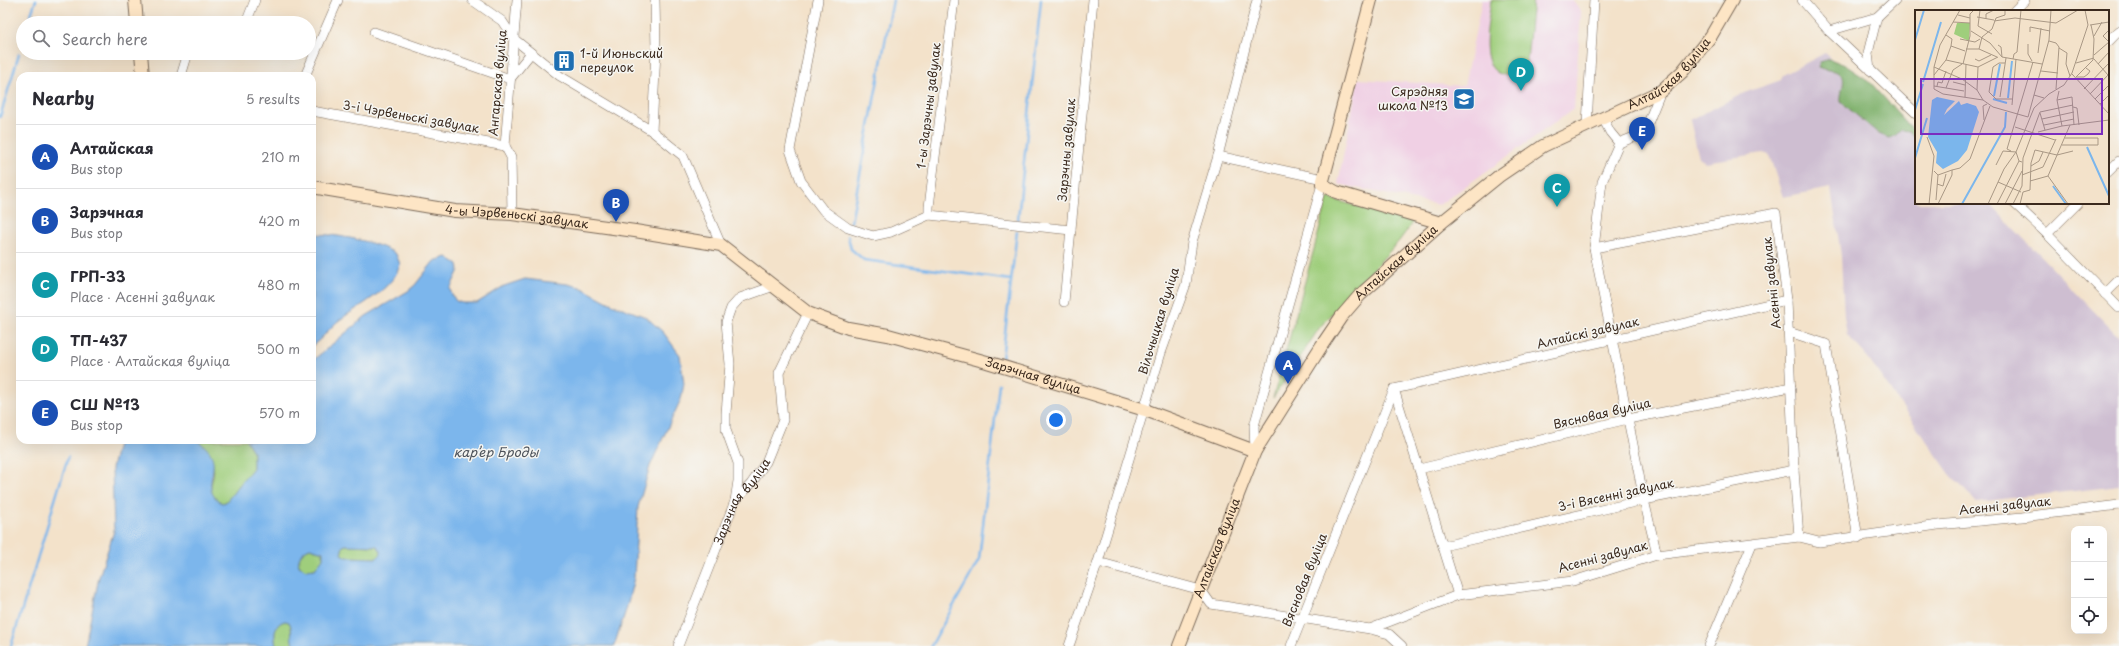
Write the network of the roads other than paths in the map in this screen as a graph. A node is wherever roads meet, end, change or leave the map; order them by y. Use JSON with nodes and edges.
{"nodes":[{"id":1,"x":135,"y":0,"type":"edge"},
{"id":2,"x":255,"y":0,"type":"edge"},
{"id":3,"x":338,"y":0,"type":"edge"},
{"id":4,"x":472,"y":0,"type":"edge"},
{"id":5,"x":516,"y":0,"type":"edge"},
{"id":6,"x":655,"y":0,"type":"edge"},
{"id":7,"x":818,"y":0,"type":"edge"},
{"id":8,"x":954,"y":0,"type":"edge"},
{"id":9,"x":1093,"y":0,"type":"edge"},
{"id":10,"x":1257,"y":0,"type":"edge"},
{"id":11,"x":1371,"y":0,"type":"edge"},
{"id":12,"x":1594,"y":0,"type":"edge"},
{"id":13,"x":1732,"y":0,"type":"edge"},
{"id":14,"x":1802,"y":0,"type":"edge"},
{"id":15,"x":1895,"y":0,"type":"edge"},
{"id":16,"x":2025,"y":0,"type":"edge"},
{"id":17,"x":2015,"y":10,"type":"edge"},
{"id":18,"x":136,"y":16,"type":"edge"},
{"id":19,"x":249,"y":16,"type":"edge"},
{"id":20,"x":1876,"y":17,"type":"junction"},
{"id":21,"x":1829,"y":31,"type":"junction"},
{"id":22,"x":2119,"y":31,"type":"edge"},
{"id":23,"x":374,"y":32,"type":"dead end"},
{"id":24,"x":514,"y":39,"type":"junction"},
{"id":25,"x":2109,"y":41,"type":"edge"},
{"id":26,"x":316,"y":52,"type":"edge"},
{"id":27,"x":531,"y":53,"type":"junction"},
{"id":28,"x":142,"y":60,"type":"edge"},
{"id":29,"x":186,"y":60,"type":"edge"},
{"id":30,"x":313,"y":60,"type":"edge"},
{"id":31,"x":1870,"y":70,"type":"junction"},
{"id":32,"x":143,"y":72,"type":"edge"},
{"id":33,"x":182,"y":72,"type":"edge"},
{"id":34,"x":308,"y":72,"type":"edge"},
{"id":35,"x":510,"y":80,"type":"junction"},
{"id":36,"x":1661,"y":91,"type":"junction"},
{"id":37,"x":316,"y":112,"type":"edge"},
{"id":38,"x":1915,"y":112,"type":"edge"},
{"id":39,"x":1604,"y":118,"type":"junction"},
{"id":40,"x":1587,"y":124,"type":"junction"},
{"id":41,"x":652,"y":131,"type":"junction"},
{"id":42,"x":1619,"y":143,"type":"junction"},
{"id":43,"x":505,"y":146,"type":"junction"},
{"id":44,"x":1218,"y":156,"type":"junction"},
{"id":45,"x":2119,"y":161,"type":"edge"},
{"id":46,"x":2109,"y":171,"type":"edge"},
{"id":47,"x":1322,"y":181,"type":"junction"},
{"id":48,"x":316,"y":188,"type":"edge"},
{"id":49,"x":2015,"y":204,"type":"edge"},
{"id":50,"x":2077,"y":204,"type":"edge"},
{"id":51,"x":512,"y":214,"type":"junction"},
{"id":52,"x":930,"y":215,"type":"junction"},
{"id":53,"x":1441,"y":224,"type":"junction"},
{"id":54,"x":1071,"y":230,"type":"junction"},
{"id":55,"x":2047,"y":234,"type":"junction"},
{"id":56,"x":721,"y":245,"type":"junction"},
{"id":57,"x":1594,"y":248,"type":"junction"},
{"id":58,"x":2119,"y":280,"type":"edge"},
{"id":59,"x":774,"y":286,"type":"junction"},
{"id":60,"x":2105,"y":294,"type":"junction"},
{"id":61,"x":1787,"y":300,"type":"junction"},
{"id":62,"x":1064,"y":302,"type":"dead end"},
{"id":63,"x":2119,"y":308,"type":"edge"},
{"id":64,"x":808,"y":313,"type":"junction"},
{"id":65,"x":1789,"y":332,"type":"junction"},
{"id":66,"x":1611,"y":340,"type":"junction"},
{"id":67,"x":1791,"y":387,"type":"junction"},
{"id":68,"x":1394,"y":389,"type":"junction"},
{"id":69,"x":1145,"y":410,"type":"junction"},
{"id":70,"x":1628,"y":419,"type":"junction"},
{"id":71,"x":1255,"y":451,"type":"junction"},
{"id":72,"x":1419,"y":469,"type":"junction"},
{"id":73,"x":1794,"y":470,"type":"junction"},
{"id":74,"x":1644,"y":500,"type":"junction"},
{"id":75,"x":735,"y":501,"type":"junction"},
{"id":76,"x":2119,"y":505,"type":"edge"},
{"id":77,"x":1799,"y":537,"type":"junction"},
{"id":78,"x":1858,"y":538,"type":"junction"},
{"id":79,"x":1752,"y":544,"type":"junction"},
{"id":80,"x":1443,"y":546,"type":"junction"},
{"id":81,"x":1657,"y":555,"type":"junction"},
{"id":82,"x":1098,"y":562,"type":"junction"},
{"id":83,"x":1201,"y":590,"type":"junction"},
{"id":84,"x":1458,"y":595,"type":"junction"},
{"id":85,"x":1303,"y":619,"type":"junction"},
{"id":86,"x":1370,"y":629,"type":"junction"},
{"id":87,"x":678,"y":646,"type":"edge"},
{"id":88,"x":1069,"y":646,"type":"edge"},
{"id":89,"x":1179,"y":646,"type":"edge"},
{"id":90,"x":1291,"y":646,"type":"edge"},
{"id":91,"x":1402,"y":646,"type":"edge"},
{"id":92,"x":1709,"y":646,"type":"edge"}],
"edges":[{"from":1,"to":18,"type":"main road"},
{"from":2,"to":19,"type":"street"},
{"from":3,"to":26,"type":"street"},
{"from":4,"to":24,"type":"street","name":"Зарэчная вуліца"},
{"from":5,"to":24,"type":"street","name":"Ангарская вуліца"},
{"from":6,"to":41,"type":"street"},
{"from":7,"to":52,"type":"street"},
{"from":8,"to":52,"type":"street","name":"1-ы Зарэчны завулак"},
{"from":9,"to":54,"type":"street","name":"Зарэчны завулак"},
{"from":10,"to":44,"type":"street","name":"Вільчыцкая вуліца"},
{"from":11,"to":47,"type":"main road","name":"Алтайская вуліца"},
{"from":12,"to":40,"type":"street"},
{"from":13,"to":36,"type":"main road","name":"Алтайская вуліца"},
{"from":14,"to":21,"type":"street"},
{"from":15,"to":20,"type":"street"},
{"from":16,"to":17,"type":"street"},
{"from":20,"to":21,"type":"street"},
{"from":20,"to":31,"type":"street"},
{"from":21,"to":31,"type":"street"},
{"from":22,"to":25,"type":"street"},
{"from":23,"to":35,"type":"street"},
{"from":24,"to":27,"type":"street","name":"Зарэчная вуліца"},
{"from":24,"to":35,"type":"street","name":"Ангарская вуліца"},
{"from":27,"to":35,"type":"street"},
{"from":27,"to":41,"type":"street","name":"Зарэчная вуліца"},
{"from":28,"to":32,"type":"main road"},
{"from":29,"to":33,"type":"street"},
{"from":30,"to":34,"type":"street"},
{"from":31,"to":38,"type":"street"},
{"from":35,"to":43,"type":"street","name":"Ангарская вуліца"},
{"from":36,"to":39,"type":"main road","name":"Алтайская вуліца"},
{"from":36,"to":42,"type":"street"},
{"from":37,"to":43,"type":"street","name":"3-і Чэрвеньскі завулак"},
{"from":39,"to":40,"type":"main road","name":"Алтайская вуліца"},
{"from":39,"to":42,"type":"street"},
{"from":40,"to":53,"type":"main road","name":"Алтайская вуліца"},
{"from":41,"to":56,"type":"street","name":"Зарэчная вуліца"},
{"from":42,"to":57,"type":"street"},
{"from":43,"to":51,"type":"street","name":"Ангарская вуліца"},
{"from":44,"to":47,"type":"street"},
{"from":44,"to":69,"type":"street","name":"Вільчыцкая вуліца"},
{"from":45,"to":46,"type":"street"},
{"from":47,"to":53,"type":"main road"},
{"from":47,"to":71,"type":"street","name":"Алтайская вуліца"},
{"from":48,"to":51,"type":"main road","name":"4-ы Чэрвеньскі завулак"},
{"from":49,"to":55,"type":"street"},
{"from":50,"to":55,"type":"street"},
{"from":51,"to":56,"type":"main road","name":"4-ы Чэрвеньскі завулак"},
{"from":52,"to":54,"type":"street"},
{"from":53,"to":71,"type":"main road","name":"Алтайская вуліца"},
{"from":54,"to":62,"type":"street","name":"Зарэчны завулак"},
{"from":55,"to":60,"type":"street"},
{"from":56,"to":59,"type":"main road","name":"Зарэчная вуліца"},
{"from":57,"to":61,"type":"street","name":"Асенні завулак"},
{"from":57,"to":66,"type":"street"},
{"from":58,"to":60,"type":"street"},
{"from":59,"to":64,"type":"main road","name":"Зарэчная вуліца"},
{"from":59,"to":75,"type":"street"},
{"from":60,"to":63,"type":"street"},
{"from":61,"to":65,"type":"street","name":"Асенні завулак"},
{"from":61,"to":66,"type":"street","name":"Алтайскі завулак"},
{"from":64,"to":69,"type":"main road","name":"Зарэчная вуліца"},
{"from":64,"to":75,"type":"street","name":"Зарэчная вуліца"},
{"from":65,"to":67,"type":"street","name":"Асенні завулак"},
{"from":65,"to":78,"type":"street"},
{"from":66,"to":68,"type":"street","name":"Алтайскі завулак"},
{"from":66,"to":70,"type":"street"},
{"from":67,"to":70,"type":"street","name":"Вясновая вуліца"},
{"from":67,"to":73,"type":"street","name":"Асенні завулак"},
{"from":68,"to":72,"type":"street"},
{"from":68,"to":85,"type":"street","name":"Вясновая вуліца"},
{"from":69,"to":71,"type":"main road","name":"Зарэчная вуліца"},
{"from":69,"to":82,"type":"street","name":"Вільчыцкая вуліца"},
{"from":70,"to":72,"type":"street","name":"Вясновая вуліца"},
{"from":70,"to":74,"type":"street"},
{"from":71,"to":83,"type":"main road","name":"Алтайская вуліца"},
{"from":72,"to":80,"type":"street"},
{"from":73,"to":74,"type":"street","name":"3-і Вясенні завулак"},
{"from":73,"to":77,"type":"street","name":"Асенні завулак"},
{"from":74,"to":80,"type":"street","name":"3-і Вясенні завулак"},
{"from":74,"to":81,"type":"street"},
{"from":75,"to":87,"type":"street","name":"Зарэчная вуліца"},
{"from":76,"to":78,"type":"street","name":"Асенні завулак"},
{"from":77,"to":78,"type":"street","name":"Асенні завулак"},
{"from":77,"to":79,"type":"street","name":"Асенні завулак"},
{"from":79,"to":81,"type":"street","name":"Асенні завулак"},
{"from":79,"to":92,"type":"street"},
{"from":80,"to":84,"type":"street"},
{"from":81,"to":84,"type":"street","name":"Асенні завулак"},
{"from":82,"to":83,"type":"street"},
{"from":82,"to":88,"type":"street","name":"Вільчыцкая вуліца"},
{"from":83,"to":85,"type":"street"},
{"from":83,"to":89,"type":"main road","name":"Алтайская вуліца"},
{"from":84,"to":86,"type":"street","name":"Асенні завулак"},
{"from":85,"to":86,"type":"street"},
{"from":85,"to":90,"type":"street","name":"Вясновая вуліца"},
{"from":86,"to":91,"type":"street"}]}
